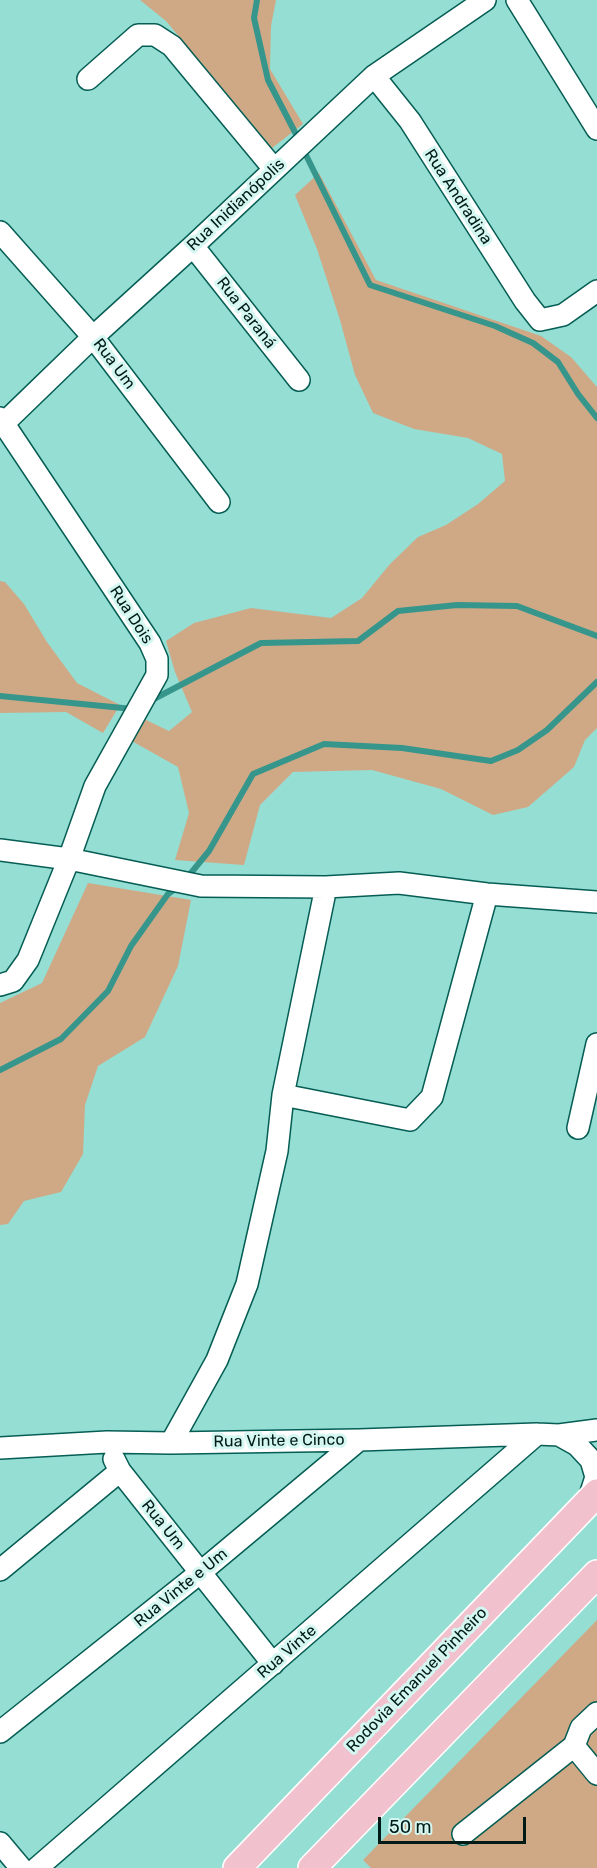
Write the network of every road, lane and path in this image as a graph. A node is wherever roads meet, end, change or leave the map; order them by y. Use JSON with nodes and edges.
{"nodes":[{"id":1,"x":485,"y":0,"type":"edge"},
{"id":2,"x":517,"y":0,"type":"edge"},
{"id":3,"x":374,"y":76,"type":"junction"},
{"id":4,"x":88,"y":79,"type":"dead end"},
{"id":5,"x":597,"y":129,"type":"edge"},
{"id":6,"x":274,"y":169,"type":"junction"},
{"id":7,"x":0,"y":232,"type":"edge"},
{"id":8,"x":193,"y":246,"type":"junction"},
{"id":9,"x":597,"y":291,"type":"edge"},
{"id":10,"x":93,"y":337,"type":"junction"},
{"id":11,"x":299,"y":380,"type":"dead end"},
{"id":12,"x":2,"y":423,"type":"edge"},
{"id":13,"x":219,"y":502,"type":"dead end"},
{"id":14,"x":0,"y":850,"type":"edge"},
{"id":15,"x":69,"y":859,"type":"junction"},
{"id":16,"x":326,"y":887,"type":"junction"},
{"id":17,"x":487,"y":894,"type":"junction"},
{"id":18,"x":597,"y":902,"type":"edge"},
{"id":19,"x":0,"y":984,"type":"edge"},
{"id":20,"x":597,"y":1044,"type":"edge"},
{"id":21,"x":283,"y":1095,"type":"junction"},
{"id":22,"x":578,"y":1128,"type":"dead end"},
{"id":23,"x":597,"y":1430,"type":"edge"},
{"id":24,"x":537,"y":1434,"type":"junction"},
{"id":25,"x":559,"y":1435,"type":"junction"},
{"id":26,"x":359,"y":1440,"type":"junction"},
{"id":27,"x":106,"y":1442,"type":"junction"},
{"id":28,"x":171,"y":1443,"type":"junction"},
{"id":29,"x":0,"y":1448,"type":"edge"},
{"id":30,"x":120,"y":1471,"type":"junction"},
{"id":31,"x":592,"y":1498,"type":"edge"},
{"id":32,"x":0,"y":1570,"type":"edge"},
{"id":33,"x":201,"y":1572,"type":"junction"},
{"id":34,"x":597,"y":1574,"type":"edge"},
{"id":35,"x":273,"y":1664,"type":"junction"},
{"id":36,"x":597,"y":1713,"type":"edge"},
{"id":37,"x":0,"y":1732,"type":"edge"},
{"id":38,"x":574,"y":1746,"type":"junction"},
{"id":39,"x":597,"y":1774,"type":"edge"},
{"id":40,"x":463,"y":1834,"type":"dead end"},
{"id":41,"x":0,"y":1843,"type":"edge"},
{"id":42,"x":21,"y":1868,"type":"edge"},
{"id":43,"x":37,"y":1868,"type":"edge"},
{"id":44,"x":237,"y":1868,"type":"edge"},
{"id":45,"x":312,"y":1868,"type":"edge"}],
"edges":[{"from":1,"to":3,"type":"street","name":"Rua Inidianópolis"},
{"from":2,"to":5,"type":"street"},
{"from":3,"to":6,"type":"street","name":"Rua Inidianópolis"},
{"from":3,"to":9,"type":"street","name":"Rua Andradina"},
{"from":4,"to":6,"type":"street"},
{"from":6,"to":8,"type":"street","name":"Rua Inidianópolis"},
{"from":7,"to":10,"type":"street","name":"Rua Um"},
{"from":8,"to":10,"type":"street","name":"Rua Inidianópolis"},
{"from":8,"to":11,"type":"street","name":"Rua Paraná"},
{"from":10,"to":12,"type":"street","name":"Rua Inidianópolis"},
{"from":10,"to":13,"type":"street","name":"Rua Um"},
{"from":12,"to":15,"type":"street","name":"Rua Dois"},
{"from":14,"to":15,"type":"street"},
{"from":15,"to":16,"type":"street"},
{"from":15,"to":19,"type":"street","name":"Rua Dois"},
{"from":16,"to":17,"type":"street"},
{"from":16,"to":21,"type":"street"},
{"from":17,"to":18,"type":"street"},
{"from":17,"to":21,"type":"street"},
{"from":20,"to":22,"type":"street"},
{"from":21,"to":28,"type":"street"},
{"from":23,"to":25,"type":"street","name":"Rua Vinte e Cinco"},
{"from":24,"to":25,"type":"street","name":"Rua Vinte e Cinco"},
{"from":24,"to":26,"type":"street","name":"Rua Vinte e Cinco"},
{"from":24,"to":35,"type":"street","name":"Rua Vinte"},
{"from":25,"to":31,"type":"street"},
{"from":26,"to":28,"type":"street","name":"Rua Vinte e Cinco"},
{"from":26,"to":33,"type":"street","name":"Rua Vinte e Um"},
{"from":27,"to":28,"type":"street","name":"Rua Vinte e Cinco"},
{"from":27,"to":29,"type":"street","name":"Rua Vinte e Cinco"},
{"from":27,"to":30,"type":"street","name":"Rua Um"},
{"from":30,"to":32,"type":"street"},
{"from":30,"to":33,"type":"street","name":"Rua Um"},
{"from":31,"to":44,"type":"main road","name":"Rodovia Emanuel Pinheiro"},
{"from":33,"to":35,"type":"street","name":"Rua Um"},
{"from":33,"to":37,"type":"street","name":"Rua Vinte e Um"},
{"from":34,"to":45,"type":"main road"},
{"from":35,"to":43,"type":"street","name":"Rua Vinte"},
{"from":36,"to":38,"type":"street"},
{"from":38,"to":39,"type":"street"},
{"from":38,"to":40,"type":"street"},
{"from":41,"to":42,"type":"street"}]}
